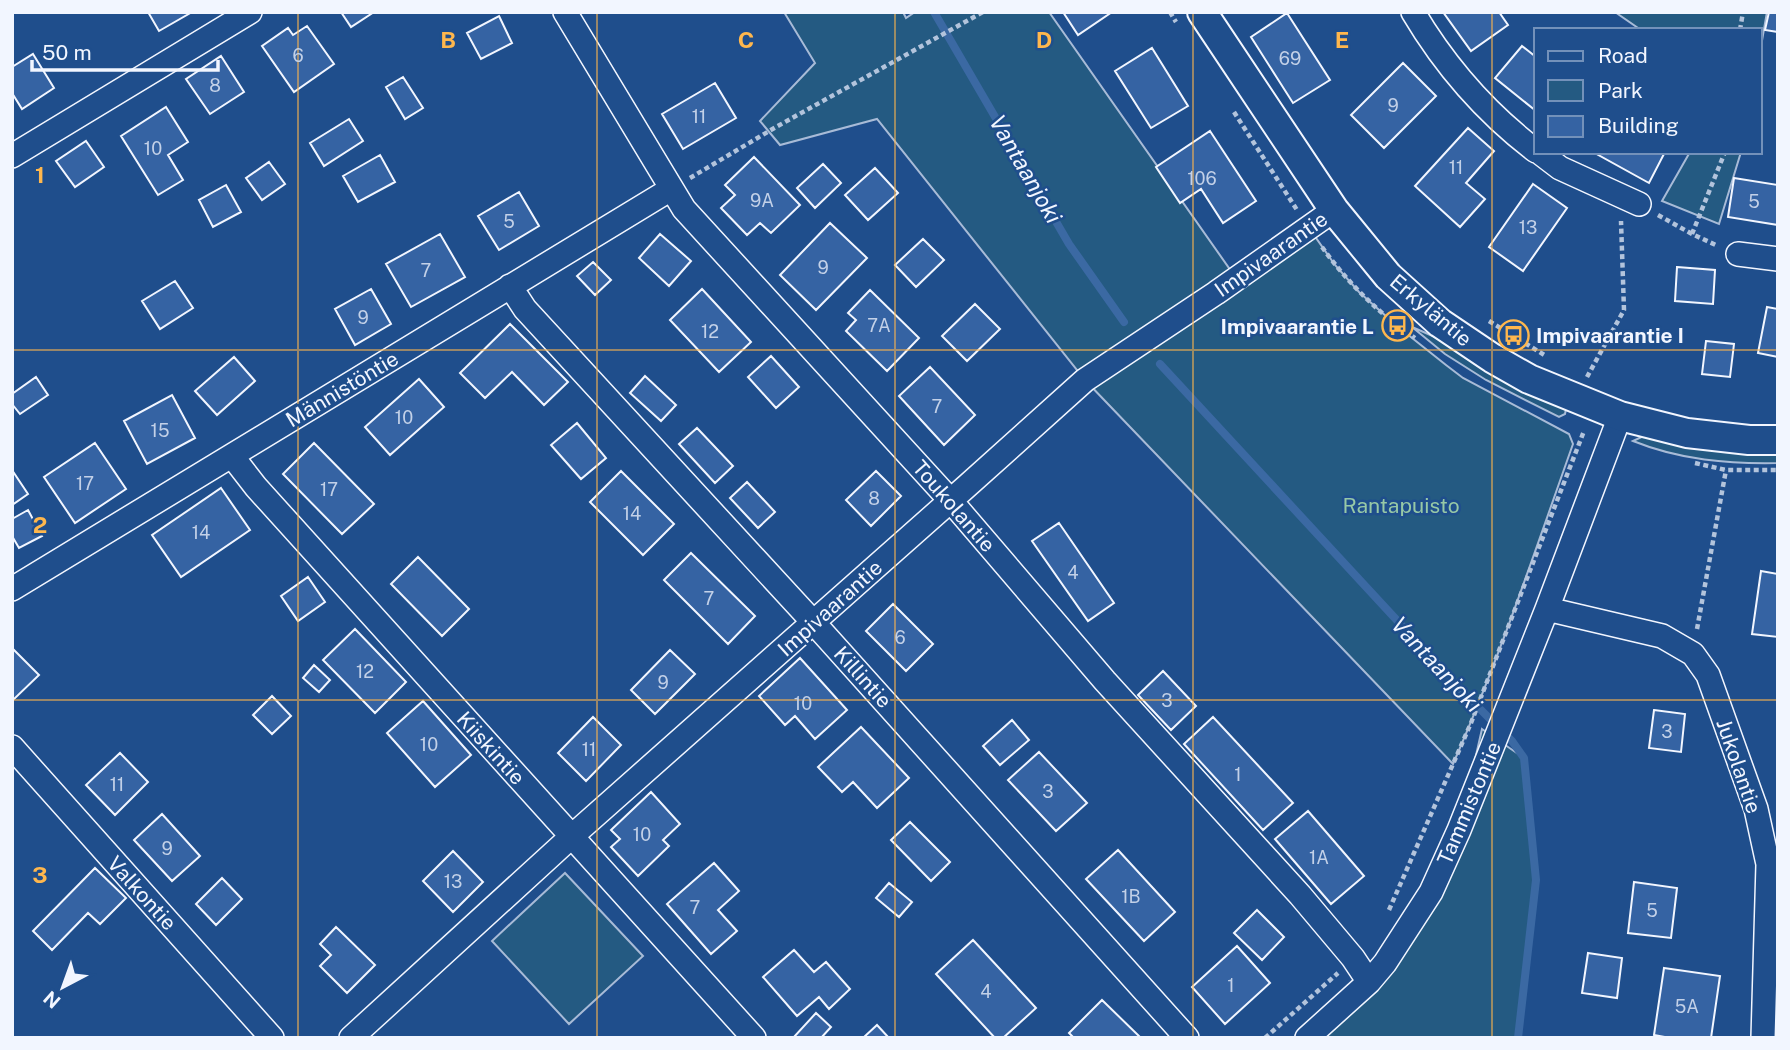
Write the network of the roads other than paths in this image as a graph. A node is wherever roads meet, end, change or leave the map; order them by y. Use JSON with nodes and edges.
{"nodes":[{"id":1,"x":250,"y":12,"type":"edge"},
{"id":2,"x":565,"y":12,"type":"edge"},
{"id":3,"x":1202,"y":12,"type":"edge"},
{"id":4,"x":1413,"y":12,"type":"edge"},
{"id":5,"x":1534,"y":149,"type":"edge"},
{"id":6,"x":1541,"y":154,"type":"edge"},
{"id":7,"x":12,"y":156,"type":"edge"},
{"id":8,"x":671,"y":189,"type":"junction"},
{"id":9,"x":1629,"y":200,"type":"road end"},
{"id":10,"x":1334,"y":210,"type":"junction"},
{"id":11,"x":1738,"y":254,"type":"road end"},
{"id":12,"x":1778,"y":259,"type":"edge"},
{"id":13,"x":510,"y":286,"type":"junction"},
{"id":14,"x":1620,"y":416,"type":"junction"},
{"id":15,"x":1778,"y":440,"type":"edge"},
{"id":16,"x":232,"y":456,"type":"junction"},
{"id":17,"x":951,"y":501,"type":"junction"},
{"id":18,"x":12,"y":589,"type":"edge"},
{"id":19,"x":1547,"y":609,"type":"junction"},
{"id":20,"x":814,"y":622,"type":"junction"},
{"id":21,"x":12,"y":747,"type":"edge"},
{"id":22,"x":571,"y":837,"type":"junction"},
{"id":23,"x":1369,"y":982,"type":"junction"},
{"id":24,"x":272,"y":1038,"type":"edge"},
{"id":25,"x":351,"y":1038,"type":"edge"},
{"id":26,"x":754,"y":1038,"type":"edge"},
{"id":27,"x":1187,"y":1038,"type":"edge"},
{"id":28,"x":1307,"y":1038,"type":"edge"},
{"id":29,"x":1763,"y":1038,"type":"edge"}],
"edges":[{"from":1,"to":7,"type":"street"},
{"from":2,"to":8,"type":"street","name":"Toukolantie"},
{"from":3,"to":10,"type":"street","name":"Erkyläntie"},
{"from":4,"to":5,"type":"street"},
{"from":6,"to":9,"type":"street"},
{"from":8,"to":13,"type":"street","name":"Männistöntie"},
{"from":8,"to":17,"type":"street","name":"Toukolantie"},
{"from":10,"to":14,"type":"street","name":"Erkyläntie"},
{"from":10,"to":17,"type":"street","name":"Impivaarantie"},
{"from":11,"to":12,"type":"street"},
{"from":13,"to":16,"type":"street","name":"Männistöntie"},
{"from":13,"to":20,"type":"street","name":"Killintie"},
{"from":14,"to":15,"type":"street","name":"Erkyläntie"},
{"from":14,"to":19,"type":"street","name":"Tammistontie"},
{"from":16,"to":18,"type":"street","name":"Männistöntie"},
{"from":16,"to":22,"type":"street","name":"Kiiskintie"},
{"from":17,"to":20,"type":"street","name":"Impivaarantie"},
{"from":17,"to":23,"type":"street","name":"Toukolantie"},
{"from":19,"to":23,"type":"street","name":"Tammistontie"},
{"from":19,"to":29,"type":"street","name":"Jukolantie"},
{"from":20,"to":22,"type":"street","name":"Impivaarantie"},
{"from":20,"to":27,"type":"street","name":"Killintie"},
{"from":21,"to":24,"type":"street","name":"Valkontie"},
{"from":22,"to":25,"type":"street","name":"Impivaarantie"},
{"from":22,"to":26,"type":"street","name":"Kiiskintie"},
{"from":23,"to":28,"type":"street","name":"Tammistontie"}]}
